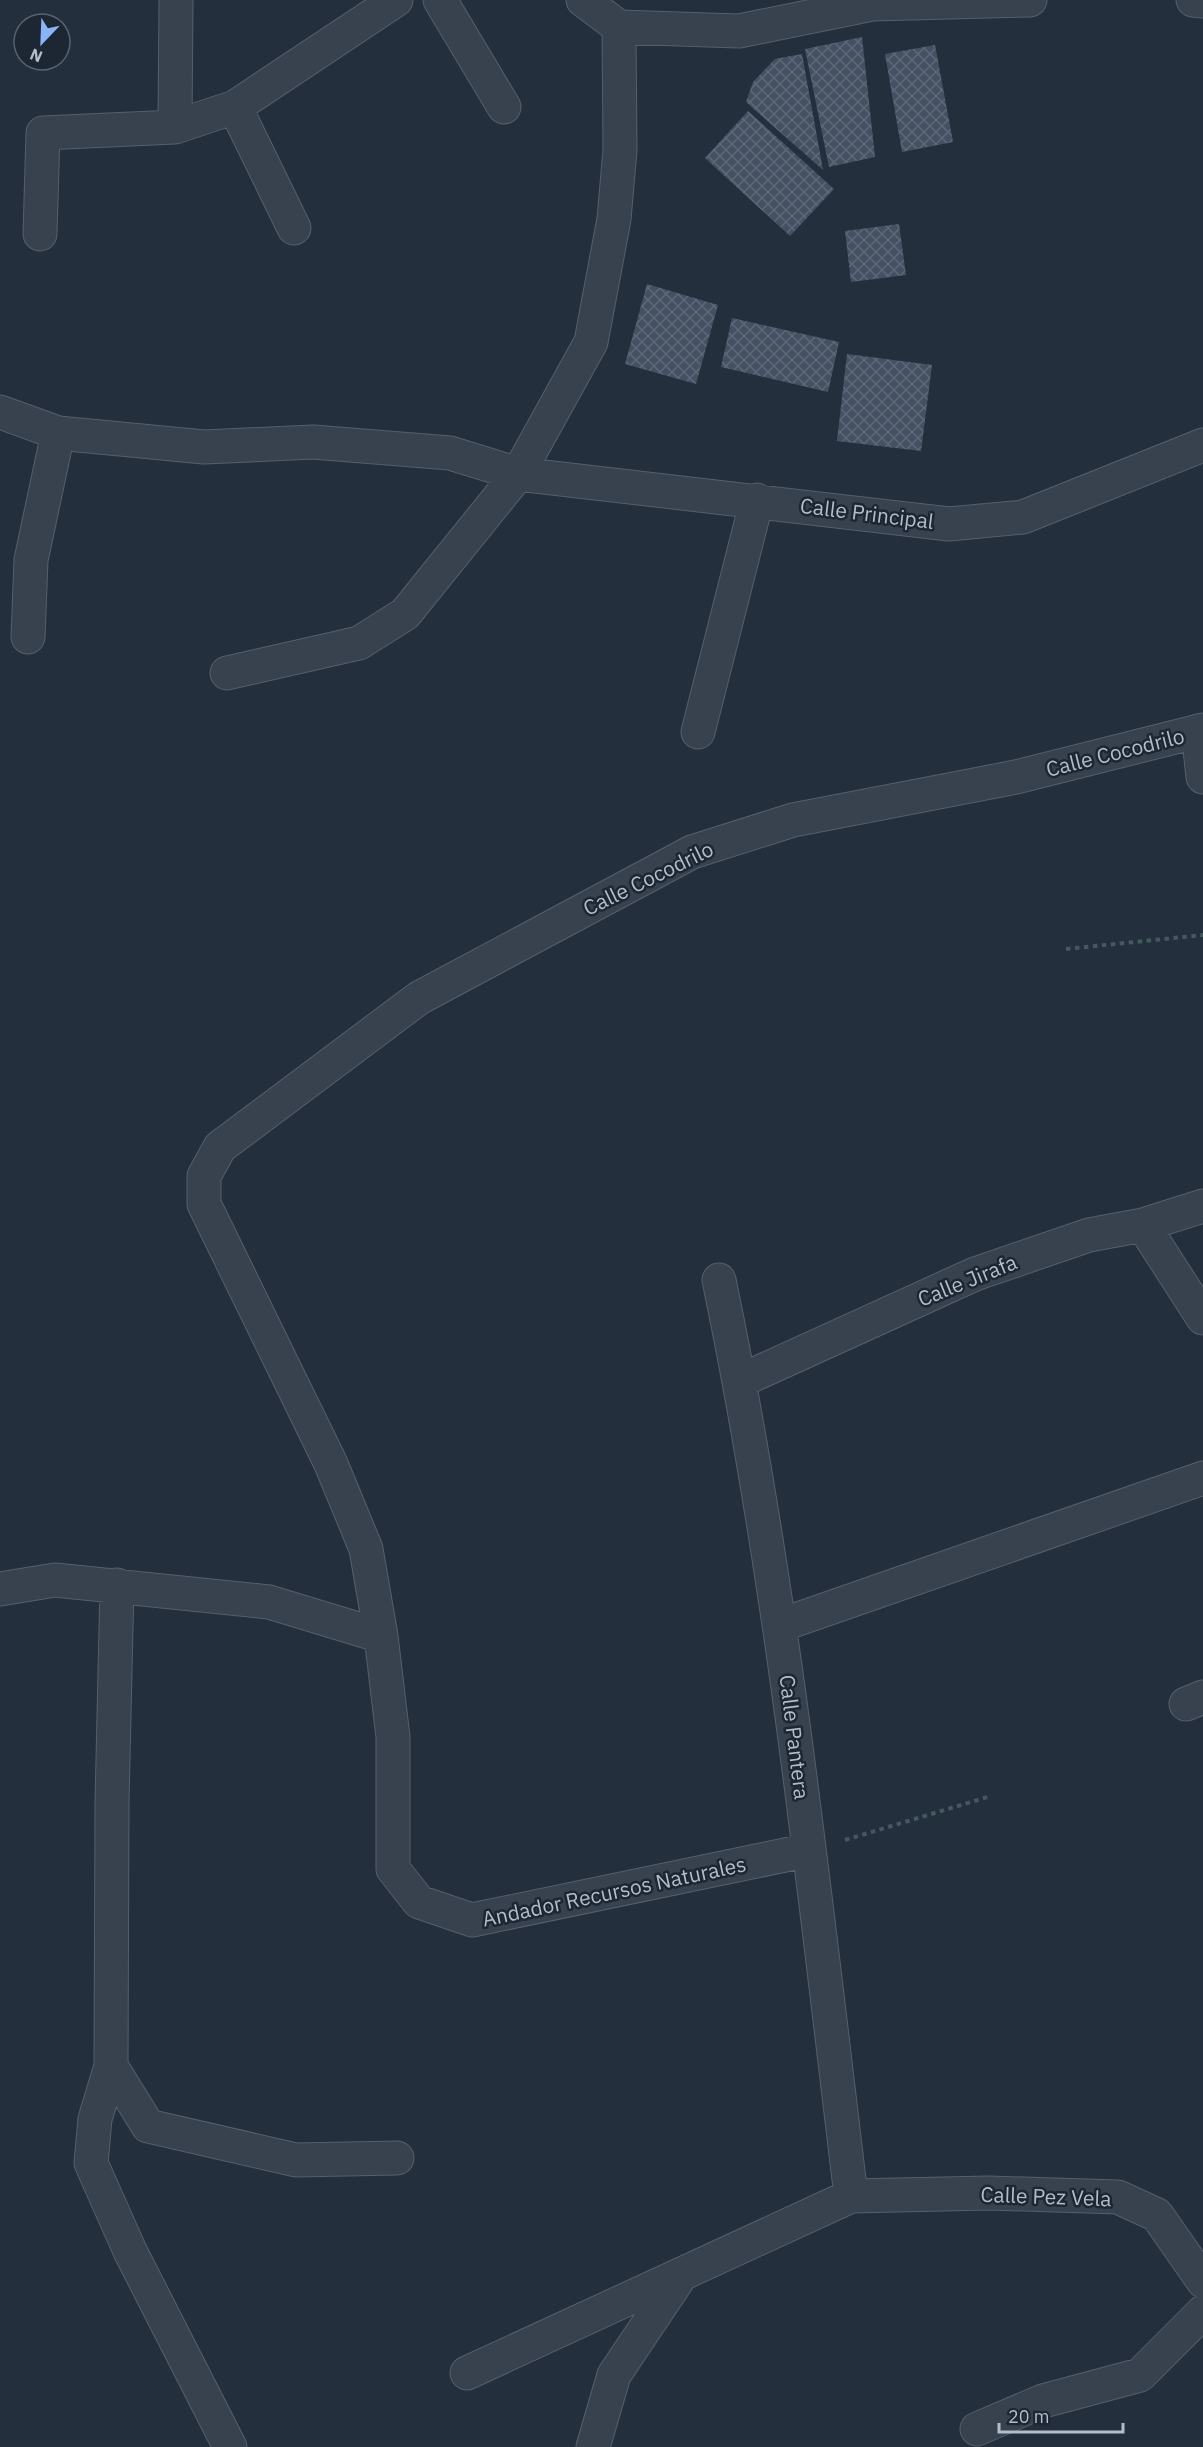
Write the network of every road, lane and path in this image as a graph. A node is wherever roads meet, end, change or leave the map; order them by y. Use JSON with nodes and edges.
{"nodes":[{"id":1,"x":176,"y":0,"type":"edge"},
{"id":2,"x":396,"y":0,"type":"edge"},
{"id":3,"x":440,"y":0,"type":"edge"},
{"id":4,"x":584,"y":0,"type":"edge"},
{"id":5,"x":1030,"y":0,"type":"edge"},
{"id":6,"x":1193,"y":0,"type":"edge"},
{"id":7,"x":1203,"y":1,"type":"edge"},
{"id":8,"x":619,"y":27,"type":"junction"},
{"id":9,"x":504,"y":106,"type":"dead end"},
{"id":10,"x":235,"y":107,"type":"junction"},
{"id":11,"x":175,"y":127,"type":"junction"},
{"id":12,"x":294,"y":228,"type":"dead end"},
{"id":13,"x":40,"y":234,"type":"dead end"},
{"id":14,"x":0,"y":412,"type":"edge"},
{"id":15,"x":58,"y":433,"type":"junction"},
{"id":16,"x":1203,"y":445,"type":"edge"},
{"id":17,"x":518,"y":474,"type":"junction"},
{"id":18,"x":757,"y":500,"type":"junction"},
{"id":19,"x":28,"y":637,"type":"dead end"},
{"id":20,"x":227,"y":673,"type":"dead end"},
{"id":21,"x":1201,"y":730,"type":"edge"},
{"id":22,"x":698,"y":732,"type":"dead end"},
{"id":23,"x":1203,"y":777,"type":"edge"},
{"id":24,"x":1203,"y":935,"type":"edge"},
{"id":25,"x":1066,"y":949,"type":"dead end"},
{"id":26,"x":1203,"y":1206,"type":"edge"},
{"id":27,"x":1143,"y":1226,"type":"junction"},
{"id":28,"x":719,"y":1280,"type":"dead end"},
{"id":29,"x":1203,"y":1318,"type":"edge"},
{"id":30,"x":740,"y":1381,"type":"junction"},
{"id":31,"x":1203,"y":1478,"type":"edge"},
{"id":32,"x":117,"y":1586,"type":"junction"},
{"id":33,"x":0,"y":1589,"type":"edge"},
{"id":34,"x":781,"y":1625,"type":"junction"},
{"id":35,"x":381,"y":1636,"type":"junction"},
{"id":36,"x":991,"y":1796,"type":"dead end"},
{"id":37,"x":810,"y":1850,"type":"junction"},
{"id":38,"x":111,"y":2066,"type":"junction"},
{"id":39,"x":397,"y":2158,"type":"dead end"},
{"id":40,"x":851,"y":2196,"type":"junction"},
{"id":41,"x":681,"y":2275,"type":"junction"},
{"id":42,"x":1203,"y":2281,"type":"edge"},
{"id":43,"x":1203,"y":2312,"type":"edge"},
{"id":44,"x":467,"y":2373,"type":"dead end"},
{"id":45,"x":977,"y":2429,"type":"dead end"},
{"id":46,"x":230,"y":2447,"type":"edge"},
{"id":47,"x":593,"y":2447,"type":"edge"}],
"edges":[{"from":1,"to":11,"type":"street"},
{"from":2,"to":10,"type":"street"},
{"from":3,"to":9,"type":"street"},
{"from":4,"to":8,"type":"street"},
{"from":5,"to":8,"type":"street"},
{"from":6,"to":7,"type":"street"},
{"from":8,"to":17,"type":"street"},
{"from":10,"to":11,"type":"street"},
{"from":10,"to":12,"type":"street"},
{"from":11,"to":13,"type":"street"},
{"from":14,"to":15,"type":"street","name":"Calle Principal"},
{"from":15,"to":17,"type":"street","name":"Calle Principal"},
{"from":15,"to":19,"type":"street"},
{"from":16,"to":18,"type":"street","name":"Calle Principal"},
{"from":17,"to":18,"type":"street","name":"Calle Principal"},
{"from":17,"to":20,"type":"street"},
{"from":18,"to":22,"type":"street"},
{"from":21,"to":23,"type":"street"},
{"from":21,"to":35,"type":"street","name":"Calle Cocodrilo"},
{"from":24,"to":25,"type":"path"},
{"from":26,"to":27,"type":"street","name":"Calle Jirafa"},
{"from":27,"to":29,"type":"street"},
{"from":27,"to":30,"type":"street","name":"Calle Jirafa"},
{"from":28,"to":30,"type":"street","name":"Calle Pantera"},
{"from":30,"to":34,"type":"street","name":"Calle Pantera"},
{"from":31,"to":34,"type":"street"},
{"from":32,"to":33,"type":"street"},
{"from":32,"to":35,"type":"street"},
{"from":32,"to":38,"type":"street"},
{"from":34,"to":37,"type":"street","name":"Calle Pantera"},
{"from":35,"to":37,"type":"street","name":"Andador Recursos Naturales"},
{"from":36,"to":37,"type":"path"},
{"from":37,"to":40,"type":"street","name":"Calle Pantera"},
{"from":38,"to":39,"type":"street"},
{"from":38,"to":46,"type":"street"},
{"from":40,"to":41,"type":"street"},
{"from":40,"to":42,"type":"street","name":"Calle Pez Vela"},
{"from":41,"to":44,"type":"street"},
{"from":41,"to":47,"type":"street"},
{"from":43,"to":45,"type":"street"}]}
